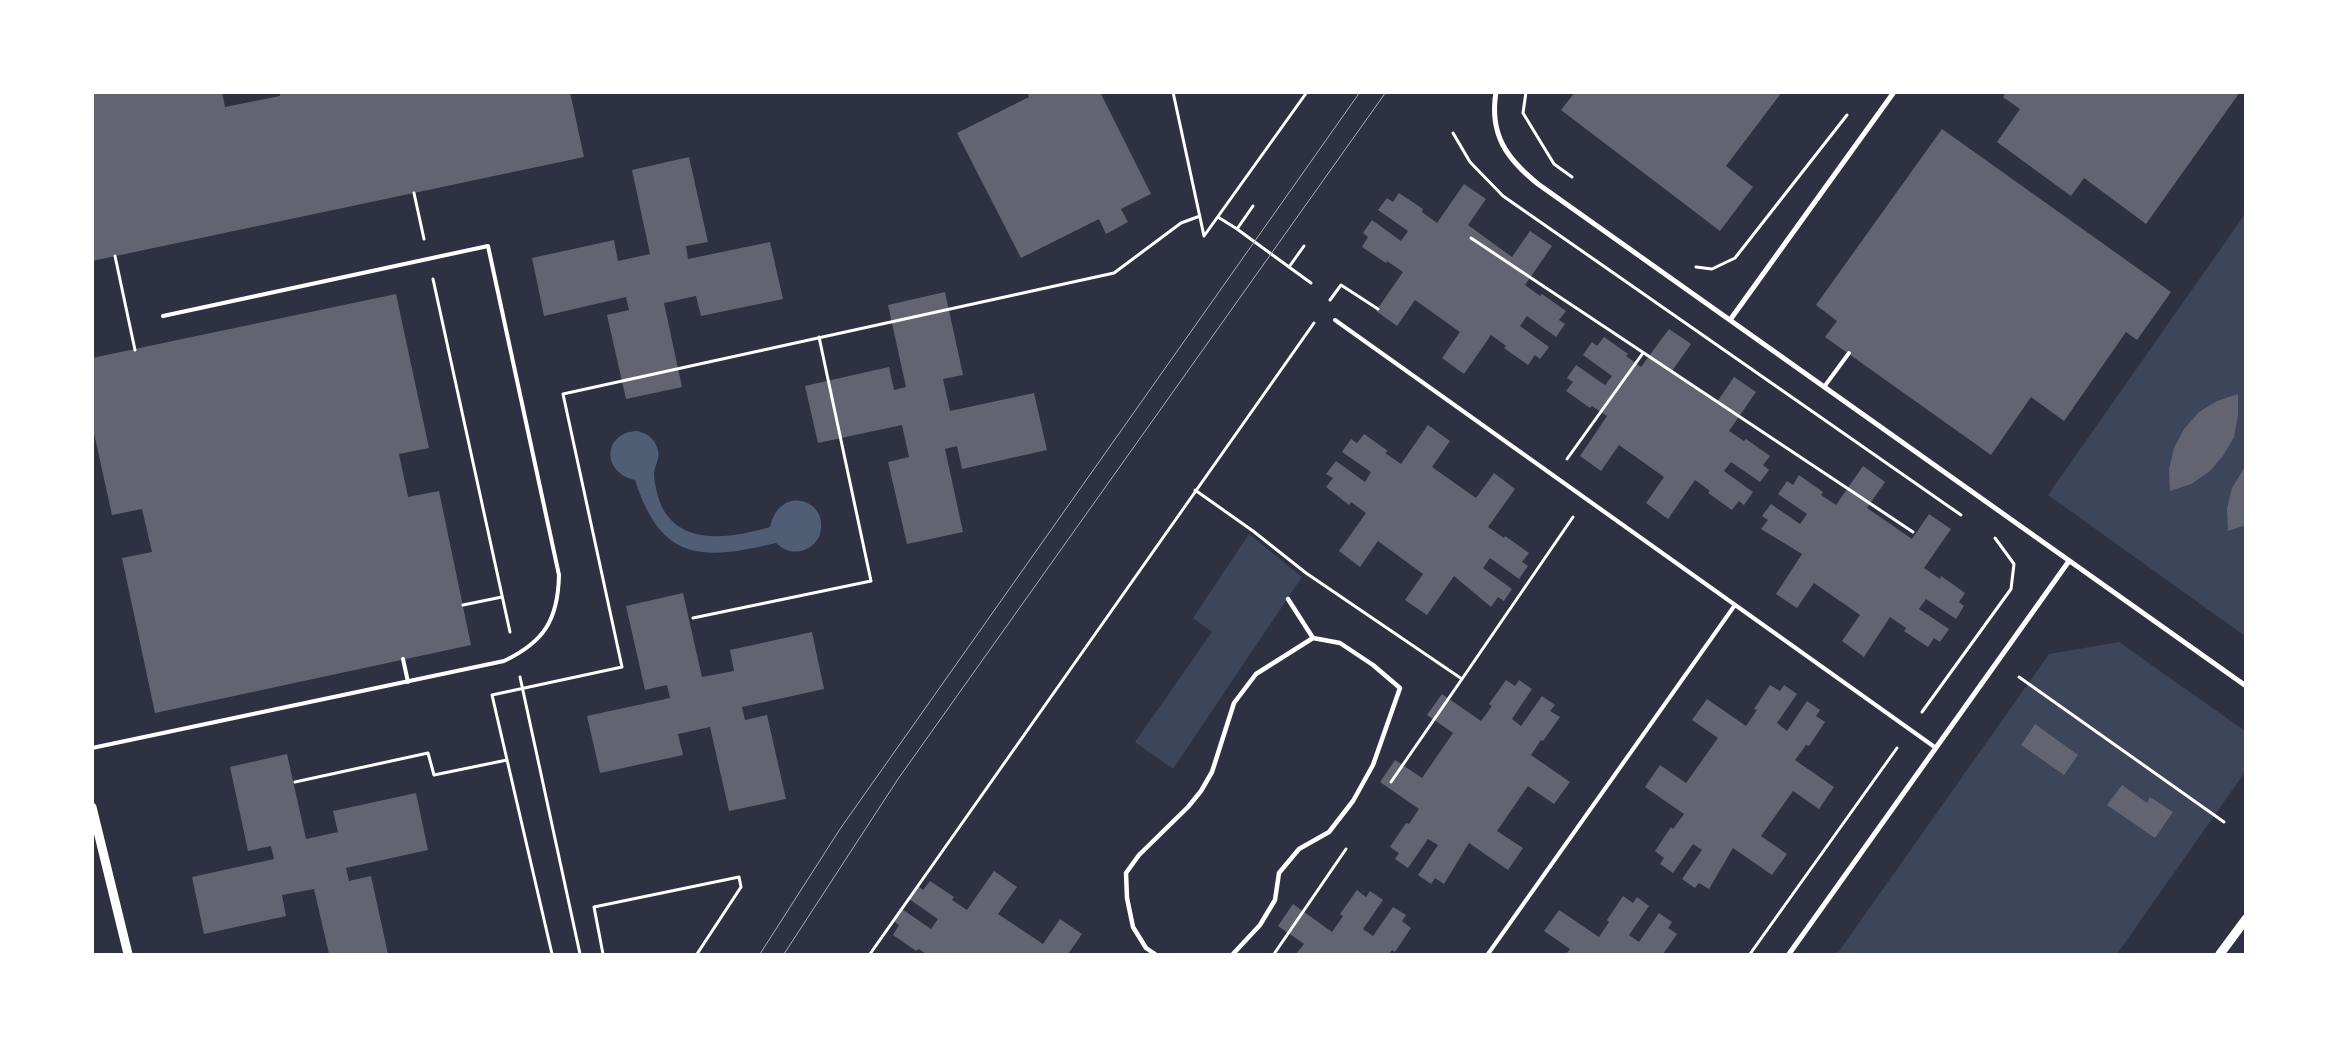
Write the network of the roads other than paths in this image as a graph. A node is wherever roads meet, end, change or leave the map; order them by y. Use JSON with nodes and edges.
{"nodes":[{"id":1,"x":1496,"y":92,"type":"edge"},
{"id":2,"x":1894,"y":92,"type":"edge"},
{"id":3,"x":163,"y":316,"type":"dead end"},
{"id":4,"x":1335,"y":320,"type":"dead end"},
{"id":5,"x":1730,"y":320,"type":"junction"},
{"id":6,"x":1849,"y":354,"type":"dead end"},
{"id":7,"x":1824,"y":387,"type":"junction"},
{"id":8,"x":2068,"y":561,"type":"junction"},
{"id":9,"x":1288,"y":600,"type":"dead end"},
{"id":10,"x":1735,"y":605,"type":"junction"},
{"id":11,"x":1312,"y":638,"type":"junction"},
{"id":12,"x":403,"y":660,"type":"dead end"},
{"id":13,"x":408,"y":682,"type":"junction"},
{"id":14,"x":2246,"y":686,"type":"edge"},
{"id":15,"x":92,"y":748,"type":"edge"},
{"id":16,"x":1936,"y":748,"type":"junction"},
{"id":17,"x":92,"y":806,"type":"edge"},
{"id":18,"x":2246,"y":919,"type":"edge"},
{"id":19,"x":128,"y":954,"type":"edge"},
{"id":20,"x":1155,"y":954,"type":"edge"},
{"id":21,"x":1234,"y":954,"type":"edge"},
{"id":22,"x":1488,"y":954,"type":"edge"},
{"id":23,"x":1789,"y":954,"type":"edge"},
{"id":24,"x":2220,"y":954,"type":"edge"}],
"edges":[{"from":1,"to":5,"type":"street"},
{"from":2,"to":5,"type":"street"},
{"from":3,"to":13,"type":"lane"},
{"from":4,"to":10,"type":"lane"},
{"from":5,"to":7,"type":"street"},
{"from":6,"to":7,"type":"lane"},
{"from":7,"to":8,"type":"street"},
{"from":8,"to":14,"type":"street"},
{"from":8,"to":16,"type":"street"},
{"from":9,"to":11,"type":"street"},
{"from":10,"to":16,"type":"lane"},
{"from":10,"to":22,"type":"lane"},
{"from":11,"to":20,"type":"street"},
{"from":11,"to":21,"type":"street"},
{"from":12,"to":13,"type":"lane"},
{"from":13,"to":15,"type":"lane"},
{"from":16,"to":23,"type":"street"},
{"from":17,"to":19,"type":"street"},
{"from":18,"to":24,"type":"street"}]}
